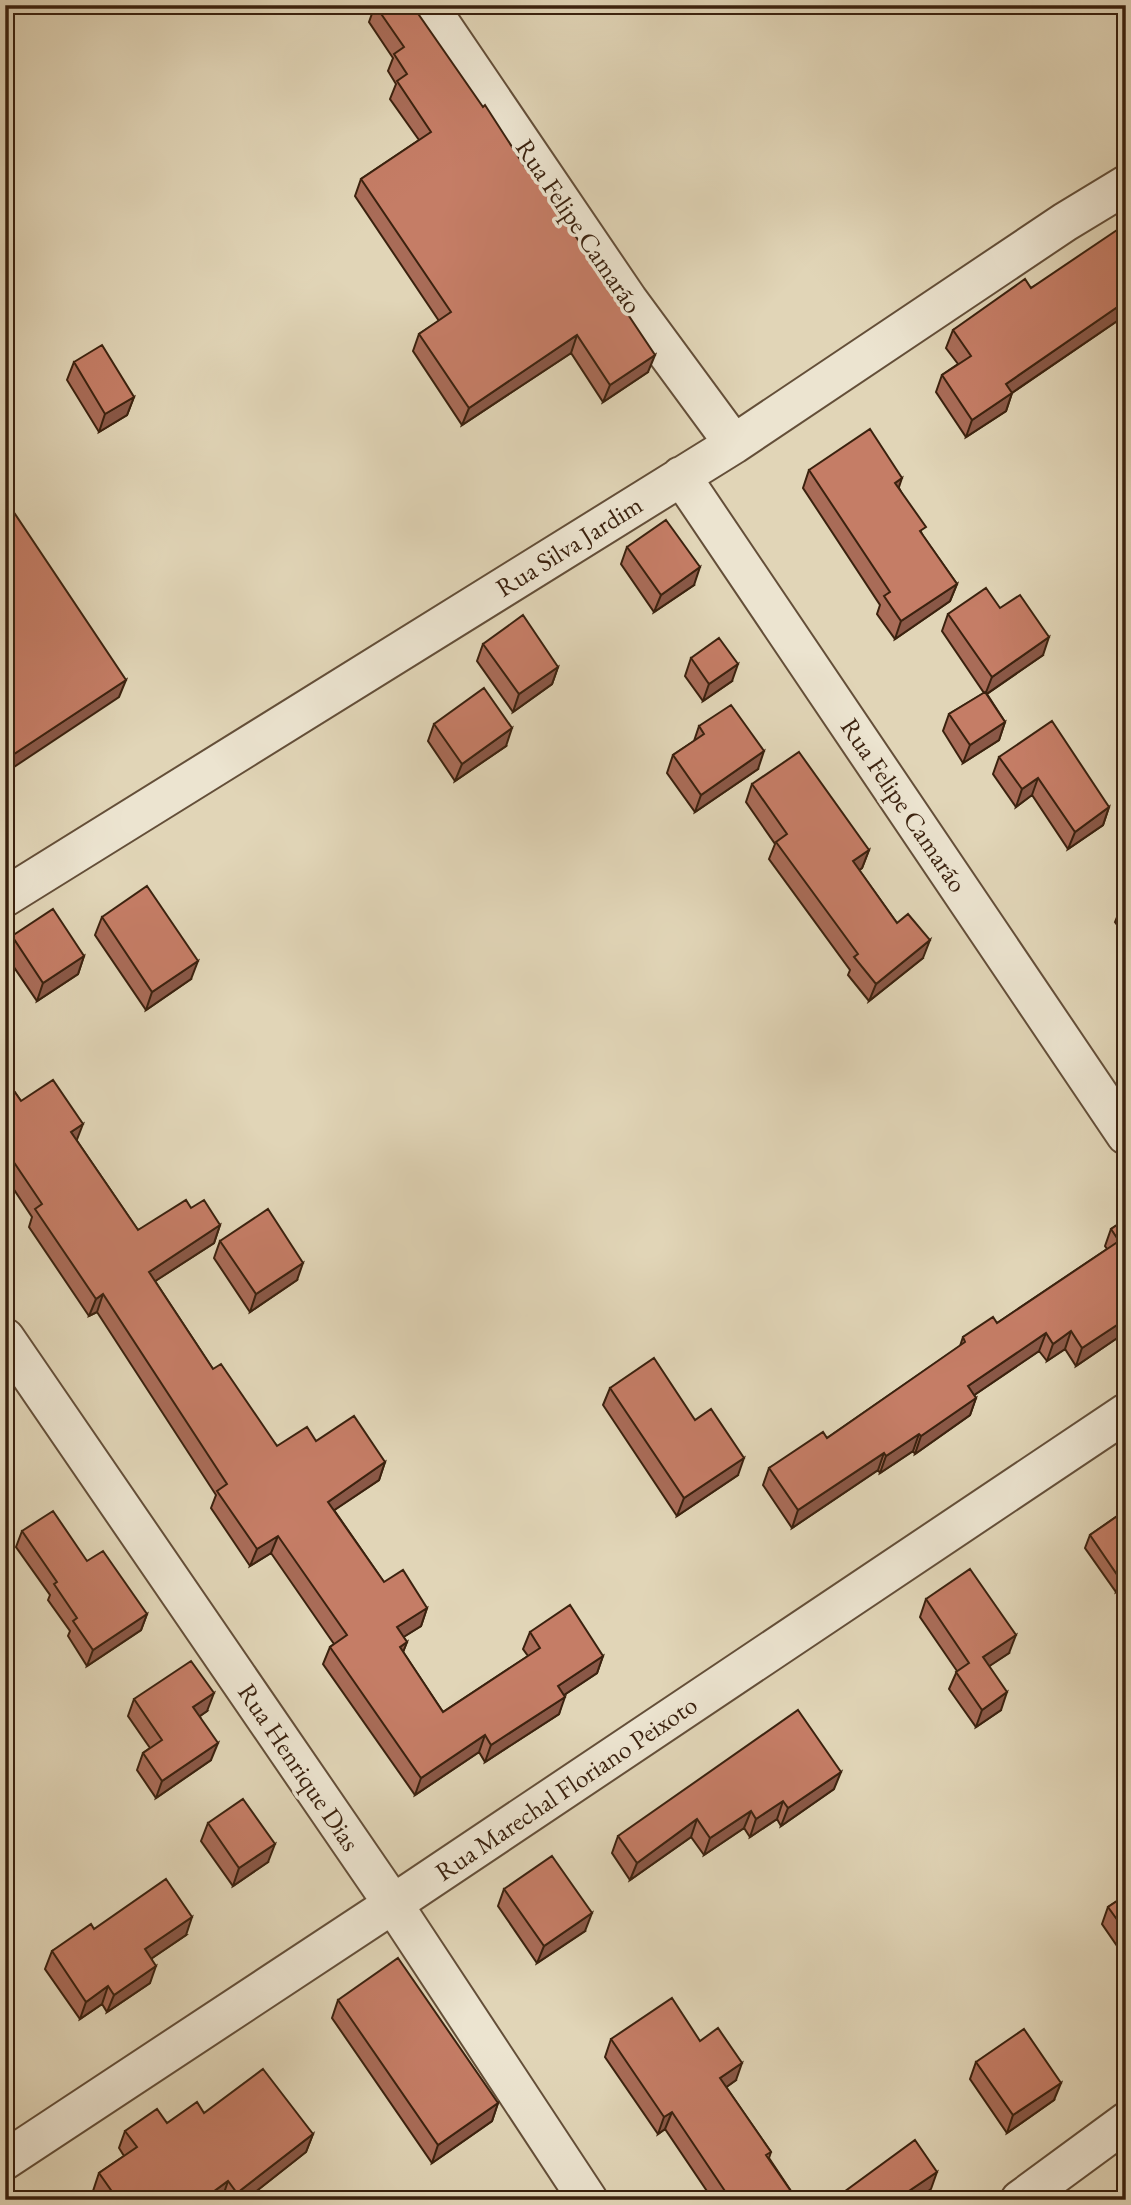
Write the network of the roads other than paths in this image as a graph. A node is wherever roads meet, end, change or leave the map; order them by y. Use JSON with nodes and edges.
{"nodes":[{"id":1,"x":428,"y":5,"type":"edge"},
{"id":2,"x":1126,"y":184,"type":"edge"},
{"id":3,"x":734,"y":444,"type":"junction"},
{"id":4,"x":681,"y":476,"type":"junction"},
{"id":5,"x":5,"y":897,"type":"edge"},
{"id":6,"x":1126,"y":1135,"type":"edge"},
{"id":7,"x":5,"y":1338,"type":"edge"},
{"id":8,"x":1126,"y":1413,"type":"edge"},
{"id":9,"x":393,"y":1904,"type":"junction"},
{"id":10,"x":1126,"y":2122,"type":"edge"},
{"id":11,"x":5,"y":2160,"type":"edge"},
{"id":12,"x":588,"y":2200,"type":"edge"},
{"id":13,"x":1020,"y":2200,"type":"edge"}],
"edges":[{"from":1,"to":3,"type":"street","name":"Rua Felipe Camarão"},
{"from":2,"to":3,"type":"street","name":"Rua Silva Jardim"},
{"from":3,"to":4,"type":"street","name":"Rua Silva Jardim"},
{"from":4,"to":5,"type":"street","name":"Rua Silva Jardim"},
{"from":4,"to":6,"type":"street","name":"Rua Felipe Camarão"},
{"from":7,"to":9,"type":"street","name":"Rua Henrique Dias"},
{"from":8,"to":9,"type":"street","name":"Rua Marechal Floriano Peixoto"},
{"from":9,"to":11,"type":"street","name":"Rua Marechal Floriano Peixoto"},
{"from":9,"to":12,"type":"street","name":"Rua Henrique Dias"},
{"from":10,"to":13,"type":"street"}]}
